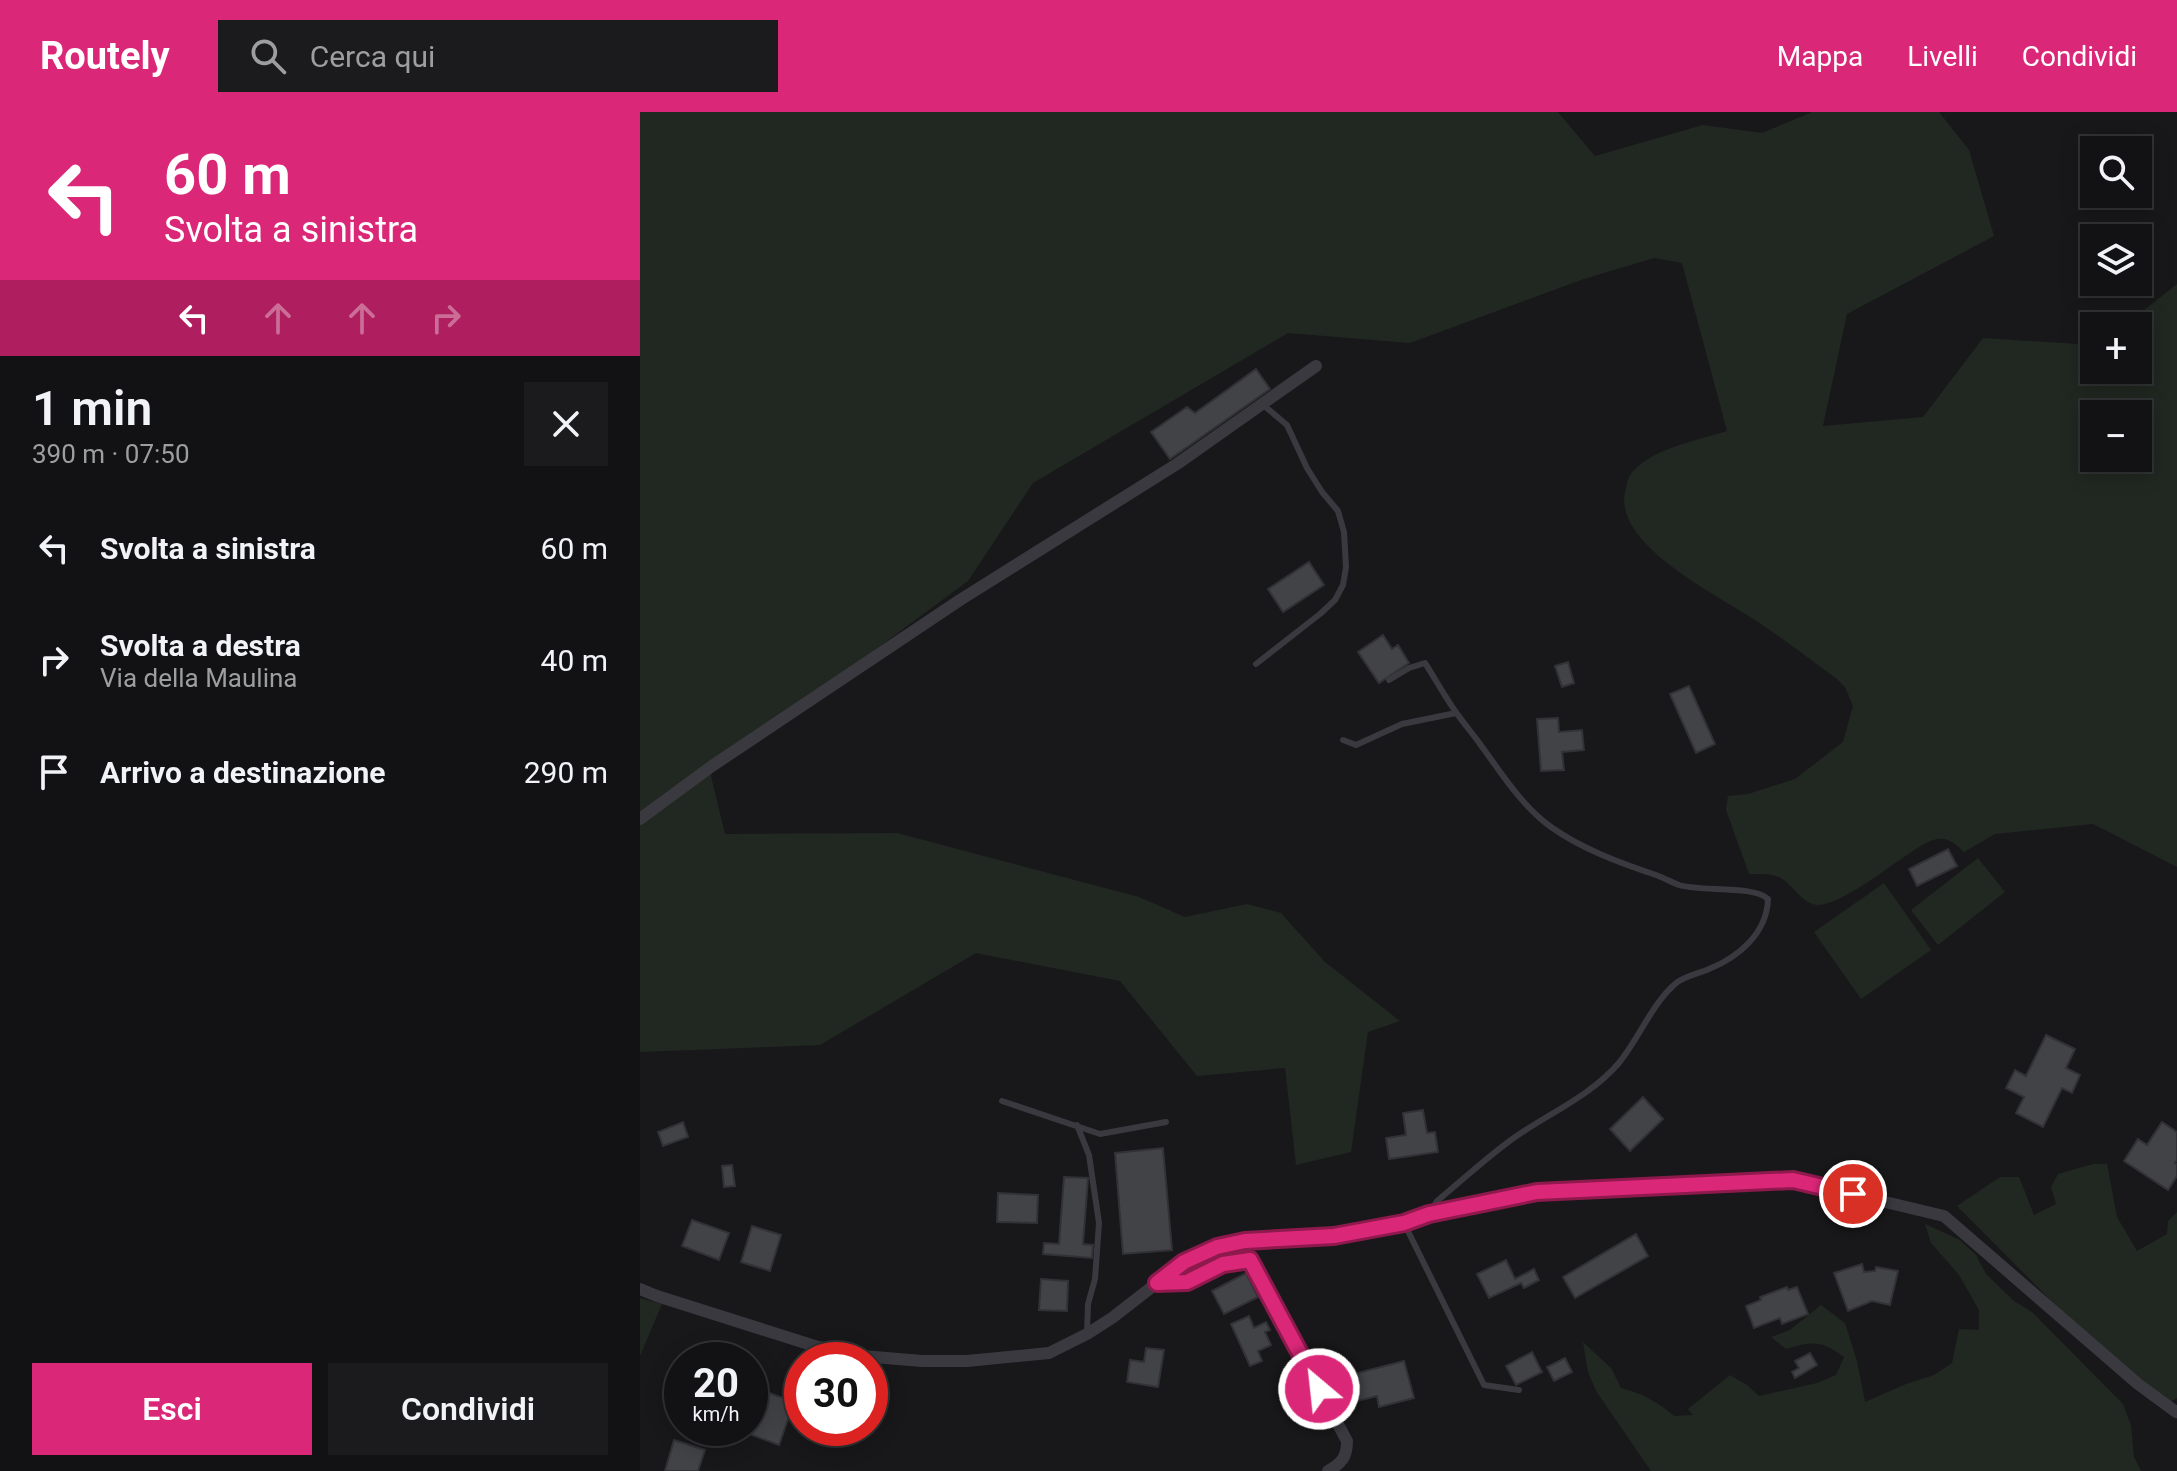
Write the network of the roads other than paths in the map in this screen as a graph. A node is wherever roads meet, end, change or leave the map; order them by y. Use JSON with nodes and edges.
{"nodes":[{"id":1,"x":1316,"y":366,"type":"dead end"},
{"id":2,"x":1262,"y":404,"type":"junction"},
{"id":3,"x":1256,"y":664,"type":"dead end"},
{"id":4,"x":1389,"y":680,"type":"dead end"},
{"id":5,"x":1456,"y":713,"type":"junction"},
{"id":6,"x":1343,"y":740,"type":"dead end"},
{"id":7,"x":640,"y":819,"type":"edge"},
{"id":8,"x":1002,"y":1101,"type":"dead end"},
{"id":9,"x":1166,"y":1122,"type":"dead end"},
{"id":10,"x":1077,"y":1125,"type":"junction"},
{"id":11,"x":1429,"y":1214,"type":"junction"},
{"id":12,"x":1404,"y":1223,"type":"junction"},
{"id":13,"x":1157,"y":1283,"type":"junction"},
{"id":14,"x":640,"y":1289,"type":"edge"},
{"id":15,"x":1087,"y":1334,"type":"junction"},
{"id":16,"x":1519,"y":1390,"type":"dead end"},
{"id":17,"x":2177,"y":1411,"type":"edge"},
{"id":18,"x":1328,"y":1471,"type":"edge"}],
"edges":[{"from":1,"to":2,"type":"street"},
{"from":2,"to":3,"type":"lane"},
{"from":2,"to":7,"type":"street"},
{"from":4,"to":5,"type":"lane"},
{"from":5,"to":6,"type":"lane"},
{"from":5,"to":11,"type":"lane"},
{"from":8,"to":10,"type":"lane"},
{"from":9,"to":10,"type":"lane"},
{"from":10,"to":15,"type":"lane"},
{"from":11,"to":12,"type":"street"},
{"from":11,"to":17,"type":"street"},
{"from":12,"to":13,"type":"street"},
{"from":12,"to":16,"type":"lane"},
{"from":13,"to":15,"type":"street"},
{"from":13,"to":18,"type":"street"},
{"from":14,"to":15,"type":"street"}]}
